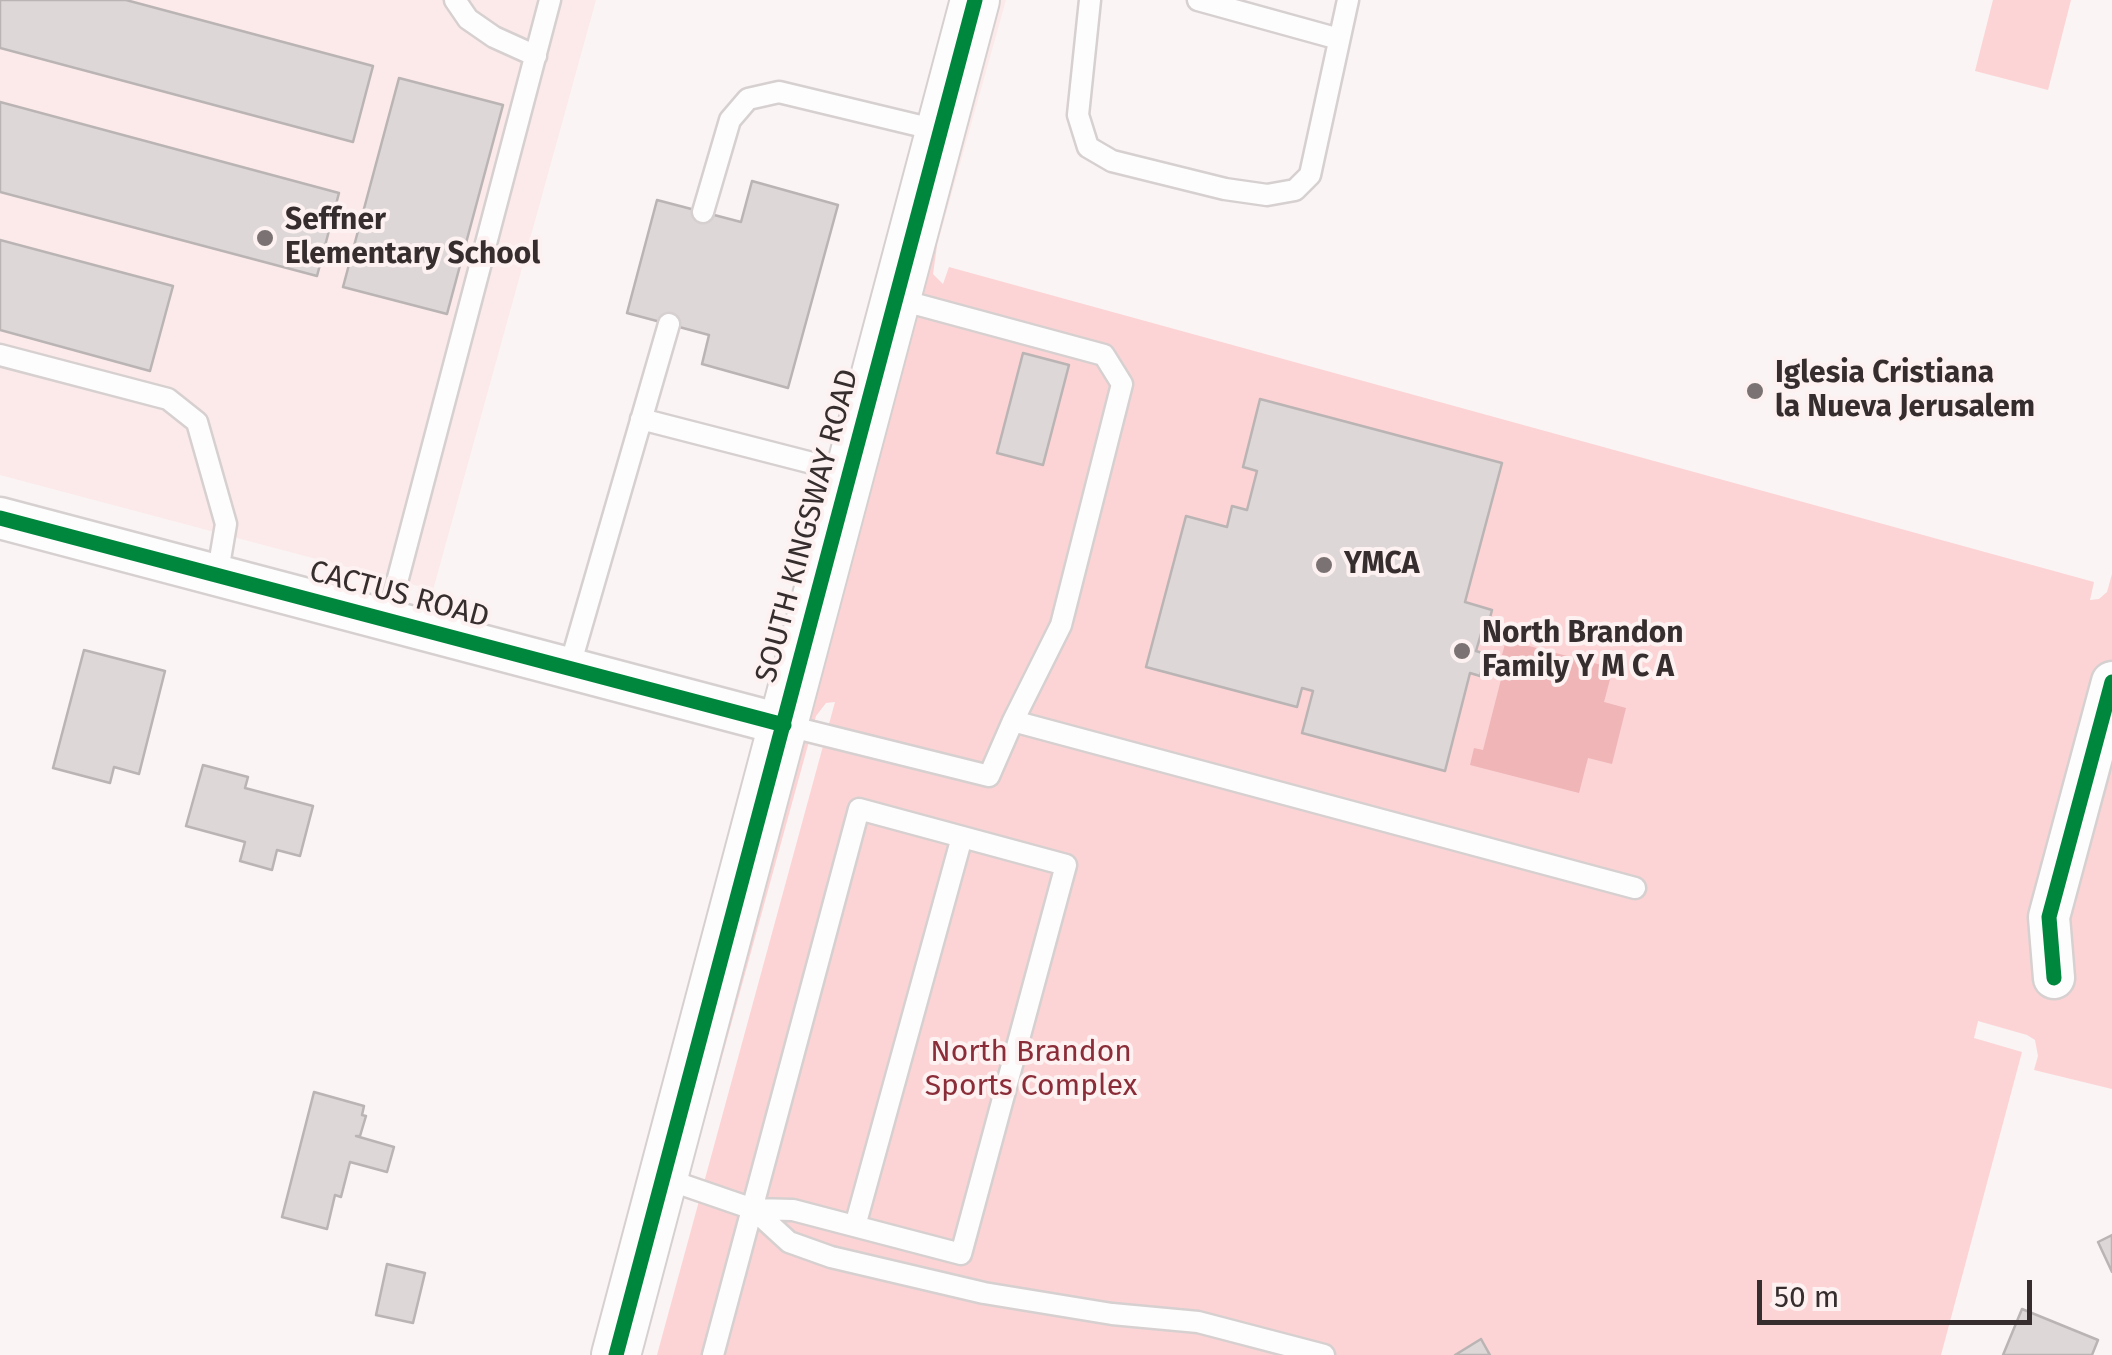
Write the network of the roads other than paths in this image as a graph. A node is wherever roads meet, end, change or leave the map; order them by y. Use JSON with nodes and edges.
{"nodes":[{"id":1,"x":454,"y":0,"type":"edge"},
{"id":2,"x":550,"y":0,"type":"edge"},
{"id":3,"x":976,"y":0,"type":"edge"},
{"id":4,"x":1090,"y":0,"type":"edge"},
{"id":5,"x":1198,"y":0,"type":"edge"},
{"id":6,"x":1348,"y":0,"type":"edge"},
{"id":7,"x":1340,"y":39,"type":"junction"},
{"id":8,"x":536,"y":56,"type":"junction"},
{"id":9,"x":941,"y":131,"type":"junction"},
{"id":10,"x":702,"y":212,"type":"dead end"},
{"id":11,"x":896,"y":299,"type":"junction"},
{"id":12,"x":669,"y":324,"type":"dead end"},
{"id":13,"x":0,"y":355,"type":"edge"},
{"id":14,"x":641,"y":420,"type":"junction"},
{"id":15,"x":851,"y":472,"type":"junction"},
{"id":16,"x":0,"y":518,"type":"edge"},
{"id":17,"x":217,"y":577,"type":"junction"},
{"id":18,"x":387,"y":620,"type":"junction"},
{"id":19,"x":569,"y":669,"type":"junction"},
{"id":20,"x":2112,"y":682,"type":"edge"},
{"id":21,"x":1013,"y":721,"type":"junction"},
{"id":22,"x":784,"y":725,"type":"junction"},
{"id":23,"x":962,"y":837,"type":"junction"},
{"id":24,"x":1635,"y":888,"type":"dead end"},
{"id":25,"x":2054,"y":978,"type":"dead end"},
{"id":26,"x":663,"y":1178,"type":"junction"},
{"id":27,"x":752,"y":1209,"type":"junction"},
{"id":28,"x":854,"y":1226,"type":"junction"},
{"id":29,"x":616,"y":1355,"type":"edge"},
{"id":30,"x":713,"y":1355,"type":"edge"},
{"id":31,"x":1324,"y":1355,"type":"edge"}],
"edges":[{"from":1,"to":8,"type":"lane"},
{"from":2,"to":8,"type":"lane"},
{"from":3,"to":9,"type":"street","name":"SOUTH KINGSWAY ROAD"},
{"from":4,"to":7,"type":"lane"},
{"from":5,"to":7,"type":"lane"},
{"from":6,"to":7,"type":"lane"},
{"from":8,"to":18,"type":"lane"},
{"from":9,"to":10,"type":"lane"},
{"from":9,"to":11,"type":"street","name":"SOUTH KINGSWAY ROAD"},
{"from":11,"to":15,"type":"street","name":"SOUTH KINGSWAY ROAD"},
{"from":11,"to":21,"type":"lane"},
{"from":12,"to":14,"type":"lane"},
{"from":13,"to":17,"type":"lane"},
{"from":14,"to":15,"type":"lane"},
{"from":14,"to":19,"type":"lane"},
{"from":15,"to":22,"type":"street","name":"SOUTH KINGSWAY ROAD"},
{"from":16,"to":17,"type":"street","name":"CACTUS ROAD"},
{"from":17,"to":18,"type":"street","name":"CACTUS ROAD"},
{"from":18,"to":19,"type":"street","name":"CACTUS ROAD"},
{"from":19,"to":22,"type":"street","name":"CACTUS ROAD"},
{"from":20,"to":25,"type":"street"},
{"from":21,"to":22,"type":"lane"},
{"from":21,"to":24,"type":"lane"},
{"from":22,"to":26,"type":"street","name":"SOUTH KINGSWAY ROAD"},
{"from":23,"to":27,"type":"lane"},
{"from":23,"to":28,"type":"lane"},
{"from":23,"to":28,"type":"lane"},
{"from":26,"to":27,"type":"lane"},
{"from":26,"to":29,"type":"street","name":"SOUTH KINGSWAY ROAD"},
{"from":27,"to":28,"type":"lane"},
{"from":27,"to":30,"type":"lane"},
{"from":27,"to":31,"type":"lane"}]}
